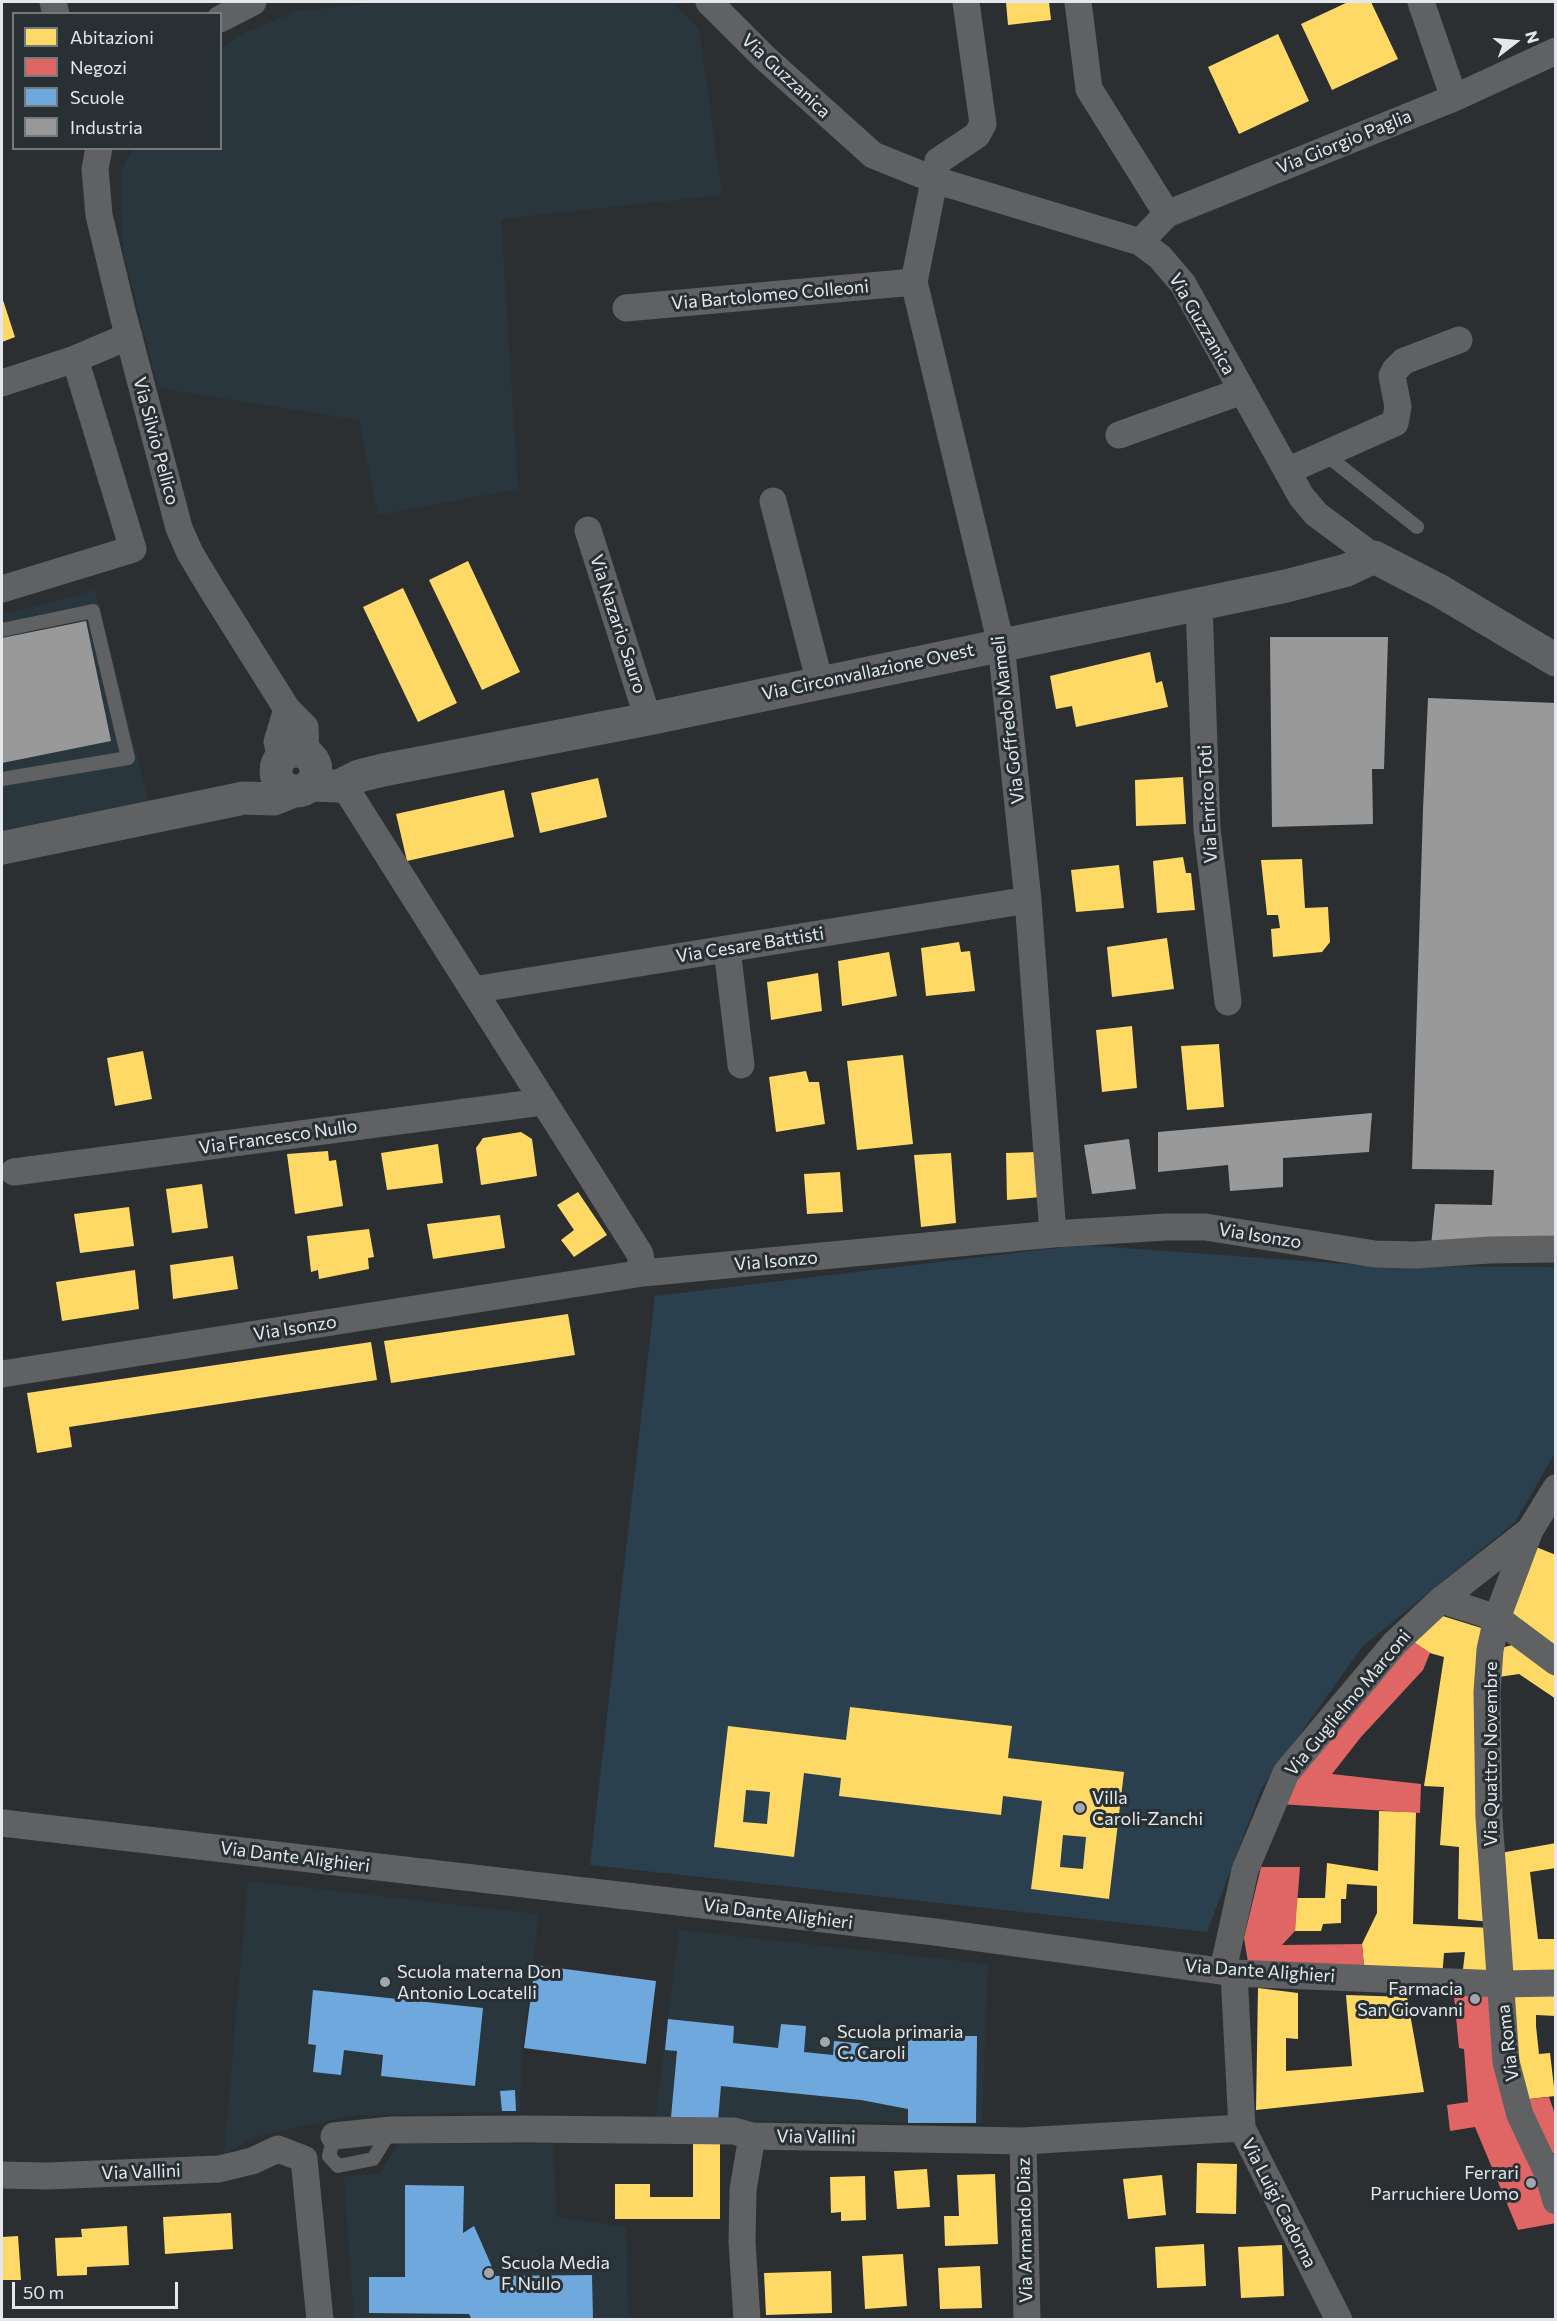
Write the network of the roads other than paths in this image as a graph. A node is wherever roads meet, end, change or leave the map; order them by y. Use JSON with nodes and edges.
{"nodes":[{"id":1,"x":252,"y":2,"type":"edge"},
{"id":2,"x":710,"y":2,"type":"edge"},
{"id":3,"x":966,"y":2,"type":"edge"},
{"id":4,"x":1078,"y":2,"type":"edge"},
{"id":5,"x":1421,"y":2,"type":"edge"},
{"id":6,"x":222,"y":18,"type":"edge"},
{"id":7,"x":1556,"y":51,"type":"edge"},
{"id":8,"x":1454,"y":98,"type":"junction"},
{"id":9,"x":99,"y":150,"type":"edge"},
{"id":10,"x":935,"y":180,"type":"junction"},
{"id":11,"x":1167,"y":214,"type":"junction"},
{"id":12,"x":1140,"y":242,"type":"junction"},
{"id":13,"x":914,"y":282,"type":"junction"},
{"id":14,"x":626,"y":308,"type":"dead end"},
{"id":15,"x":129,"y":336,"type":"junction"},
{"id":16,"x":1459,"y":340,"type":"dead end"},
{"id":17,"x":75,"y":359,"type":"junction"},
{"id":18,"x":2,"y":383,"type":"edge"},
{"id":19,"x":1242,"y":392,"type":"junction"},
{"id":20,"x":1119,"y":435,"type":"dead end"},
{"id":21,"x":1326,"y":454,"type":"junction"},
{"id":22,"x":1287,"y":471,"type":"junction"},
{"id":23,"x":773,"y":501,"type":"dead end"},
{"id":24,"x":1417,"y":527,"type":"dead end"},
{"id":25,"x":588,"y":530,"type":"dead end"},
{"id":26,"x":1374,"y":557,"type":"junction"},
{"id":27,"x":2,"y":589,"type":"edge"},
{"id":28,"x":1199,"y":604,"type":"junction"},
{"id":29,"x":2,"y":630,"type":"edge"},
{"id":30,"x":1001,"y":644,"type":"junction"},
{"id":31,"x":1556,"y":660,"type":"edge"},
{"id":32,"x":820,"y":683,"type":"junction"},
{"id":33,"x":648,"y":719,"type":"junction"},
{"id":34,"x":297,"y":769,"type":"junction"},
{"id":35,"x":2,"y":779,"type":"edge"},
{"id":36,"x":351,"y":780,"type":"junction"},
{"id":37,"x":2,"y":848,"type":"edge"},
{"id":38,"x":1028,"y":900,"type":"junction"},
{"id":39,"x":727,"y":949,"type":"junction"},
{"id":40,"x":473,"y":990,"type":"junction"},
{"id":41,"x":1228,"y":1002,"type":"dead end"},
{"id":42,"x":741,"y":1065,"type":"dead end"},
{"id":43,"x":542,"y":1102,"type":"junction"},
{"id":44,"x":14,"y":1172,"type":"dead end"},
{"id":45,"x":1053,"y":1234,"type":"junction"},
{"id":46,"x":1556,"y":1250,"type":"edge"},
{"id":47,"x":643,"y":1273,"type":"junction"},
{"id":48,"x":2,"y":1374,"type":"edge"},
{"id":49,"x":1556,"y":1488,"type":"edge"},
{"id":50,"x":1530,"y":1530,"type":"junction"},
{"id":51,"x":1441,"y":1600,"type":"junction"},
{"id":52,"x":1497,"y":1618,"type":"junction"},
{"id":53,"x":1556,"y":1662,"type":"edge"},
{"id":54,"x":2,"y":1823,"type":"edge"},
{"id":55,"x":1229,"y":1972,"type":"junction"},
{"id":56,"x":1556,"y":1983,"type":"edge"},
{"id":57,"x":1501,"y":1984,"type":"junction"},
{"id":58,"x":1242,"y":2128,"type":"junction"},
{"id":59,"x":334,"y":2136,"type":"dead end"},
{"id":60,"x":752,"y":2136,"type":"junction"},
{"id":61,"x":1023,"y":2141,"type":"junction"},
{"id":62,"x":1552,"y":2173,"type":"edge"},
{"id":63,"x":2,"y":2175,"type":"edge"},
{"id":64,"x":1556,"y":2201,"type":"edge"},
{"id":65,"x":320,"y":2314,"type":"edge"},
{"id":66,"x":747,"y":2319,"type":"edge"},
{"id":67,"x":1027,"y":2319,"type":"edge"},
{"id":68,"x":1339,"y":2319,"type":"edge"}],
"edges":[{"from":1,"to":6,"type":"street"},
{"from":2,"to":10,"type":"street","name":"Via Guzzanica"},
{"from":3,"to":10,"type":"street","name":"Via Goffredo Mameli"},
{"from":4,"to":11,"type":"street"},
{"from":5,"to":8,"type":"street"},
{"from":7,"to":8,"type":"street","name":"Via Giorgio Paglia"},
{"from":8,"to":11,"type":"street","name":"Via Giorgio Paglia"},
{"from":9,"to":15,"type":"street","name":"Via Silvio Pellico"},
{"from":10,"to":12,"type":"street","name":"Via Guzzanica"},
{"from":10,"to":13,"type":"street","name":"Via Goffredo Mameli"},
{"from":11,"to":12,"type":"street","name":"Via Giorgio Paglia"},
{"from":12,"to":19,"type":"street","name":"Via Guzzanica"},
{"from":13,"to":14,"type":"street","name":"Via Bartolomeo Colleoni"},
{"from":13,"to":30,"type":"street","name":"Via Goffredo Mameli"},
{"from":15,"to":17,"type":"street"},
{"from":15,"to":34,"type":"street","name":"Via Silvio Pellico"},
{"from":16,"to":21,"type":"street"},
{"from":17,"to":18,"type":"street"},
{"from":17,"to":27,"type":"street"},
{"from":19,"to":20,"type":"street"},
{"from":19,"to":22,"type":"street","name":"Via Guzzanica"},
{"from":21,"to":22,"type":"street"},
{"from":21,"to":24,"type":"lane"},
{"from":22,"to":26,"type":"street","name":"Via Guzzanica"},
{"from":23,"to":32,"type":"street"},
{"from":25,"to":33,"type":"street","name":"Via Nazario Sauro"},
{"from":26,"to":28,"type":"street","name":"Via Circonvallazione Ovest"},
{"from":26,"to":31,"type":"street","name":"Via Guzzanica"},
{"from":28,"to":30,"type":"street","name":"Via Circonvallazione Ovest"},
{"from":28,"to":41,"type":"street","name":"Via Enrico Toti"},
{"from":29,"to":35,"type":"lane"},
{"from":30,"to":32,"type":"street","name":"Via Circonvallazione Ovest"},
{"from":30,"to":38,"type":"street","name":"Via Goffredo Mameli"},
{"from":32,"to":33,"type":"street","name":"Via Circonvallazione Ovest"},
{"from":33,"to":36,"type":"street","name":"Via Circonvallazione Ovest"},
{"from":34,"to":36,"type":"street","name":"Via Circonvallazione Ovest"},
{"from":34,"to":37,"type":"street","name":"Via Circonvallazione Ovest"},
{"from":36,"to":40,"type":"street"},
{"from":38,"to":39,"type":"street","name":"Via Cesare Battisti"},
{"from":38,"to":45,"type":"street","name":"Via Goffredo Mameli"},
{"from":39,"to":40,"type":"street","name":"Via Cesare Battisti"},
{"from":39,"to":42,"type":"street"},
{"from":40,"to":43,"type":"street"},
{"from":43,"to":44,"type":"street","name":"Via Francesco Nullo"},
{"from":43,"to":47,"type":"street"},
{"from":45,"to":46,"type":"street","name":"Via Isonzo"},
{"from":45,"to":47,"type":"street","name":"Via Isonzo"},
{"from":47,"to":48,"type":"street","name":"Via Isonzo"},
{"from":49,"to":50,"type":"street","name":"Via Guglielmo Marconi"},
{"from":50,"to":51,"type":"street","name":"Via Guglielmo Marconi"},
{"from":50,"to":52,"type":"street","name":"Via Quattro Novembre"},
{"from":51,"to":52,"type":"street"},
{"from":51,"to":55,"type":"street","name":"Via Guglielmo Marconi"},
{"from":52,"to":53,"type":"street"},
{"from":52,"to":57,"type":"street","name":"Via Quattro Novembre"},
{"from":54,"to":55,"type":"street","name":"Via Dante Alighieri"},
{"from":55,"to":57,"type":"street","name":"Via Dante Alighieri"},
{"from":55,"to":58,"type":"street","name":"Via Luigi Cadorna"},
{"from":56,"to":57,"type":"street","name":"Via Dante Alighieri"},
{"from":57,"to":62,"type":"street","name":"Via Roma"},
{"from":58,"to":61,"type":"street","name":"Via Vallini"},
{"from":58,"to":68,"type":"street","name":"Via Luigi Cadorna"},
{"from":59,"to":60,"type":"street","name":"Via Vallini"},
{"from":60,"to":61,"type":"street","name":"Via Vallini"},
{"from":60,"to":66,"type":"street"},
{"from":61,"to":67,"type":"street","name":"Via Armando Diaz"},
{"from":62,"to":64,"type":"street","name":"Via Roma"},
{"from":63,"to":65,"type":"street","name":"Via Vallini"}]}
